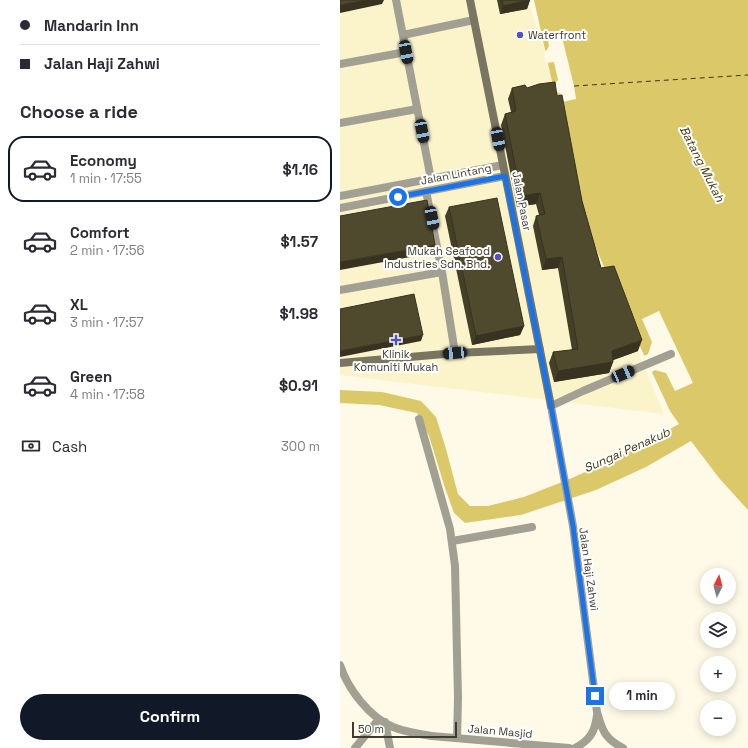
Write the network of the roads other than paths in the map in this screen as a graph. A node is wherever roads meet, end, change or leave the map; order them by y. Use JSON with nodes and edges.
{"nodes":[{"id":1,"x":396,"y":0,"type":"edge"},
{"id":2,"x":470,"y":0,"type":"edge"},
{"id":3,"x":474,"y":20,"type":"junction"},
{"id":4,"x":403,"y":35,"type":"junction"},
{"id":5,"x":406,"y":52,"type":"junction"},
{"id":6,"x":340,"y":64,"type":"edge"},
{"id":7,"x":417,"y":109,"type":"junction"},
{"id":8,"x":340,"y":123,"type":"edge"},
{"id":9,"x":503,"y":165,"type":"junction"},
{"id":10,"x":505,"y":176,"type":"junction"},
{"id":11,"x":431,"y":179,"type":"junction"},
{"id":12,"x":426,"y":191,"type":"junction"},
{"id":13,"x":340,"y":196,"type":"edge"},
{"id":14,"x":340,"y":208,"type":"edge"},
{"id":15,"x":442,"y":272,"type":"junction"},
{"id":16,"x":340,"y":290,"type":"edge"},
{"id":17,"x":540,"y":349,"type":"junction"},
{"id":18,"x":455,"y":353,"type":"junction"},
{"id":19,"x":671,"y":354,"type":"dead end"},
{"id":20,"x":340,"y":363,"type":"edge"},
{"id":21,"x":551,"y":406,"type":"junction"},
{"id":22,"x":419,"y":419,"type":"dead end"},
{"id":23,"x":532,"y":527,"type":"dead end"},
{"id":24,"x":452,"y":541,"type":"junction"},
{"id":25,"x":340,"y":665,"type":"edge"},
{"id":26,"x":597,"y":712,"type":"junction"},
{"id":27,"x":382,"y":721,"type":"junction"},
{"id":28,"x":457,"y":738,"type":"junction"},
{"id":29,"x":356,"y":748,"type":"edge"},
{"id":30,"x":390,"y":748,"type":"edge"},
{"id":31,"x":569,"y":748,"type":"edge"},
{"id":32,"x":575,"y":748,"type":"edge"},
{"id":33,"x":622,"y":748,"type":"edge"}],
"edges":[{"from":1,"to":4,"type":"street"},
{"from":2,"to":3,"type":"street","name":"Jalan Pasar"},
{"from":3,"to":4,"type":"street"},
{"from":3,"to":9,"type":"street","name":"Jalan Pasar"},
{"from":4,"to":5,"type":"street"},
{"from":5,"to":6,"type":"street"},
{"from":5,"to":7,"type":"street"},
{"from":7,"to":8,"type":"street"},
{"from":7,"to":11,"type":"street"},
{"from":9,"to":10,"type":"street","name":"Jalan Pasar"},
{"from":9,"to":11,"type":"street","name":"Jalan Lintang"},
{"from":10,"to":12,"type":"street","name":"Jalan Lintang"},
{"from":10,"to":17,"type":"street","name":"Jalan Pasar"},
{"from":11,"to":13,"type":"street","name":"Jalan Lintang"},
{"from":12,"to":14,"type":"street","name":"Jalan Lintang"},
{"from":12,"to":15,"type":"street"},
{"from":15,"to":16,"type":"street"},
{"from":15,"to":18,"type":"street"},
{"from":17,"to":18,"type":"street"},
{"from":17,"to":21,"type":"street","name":"Jalan Pasar"},
{"from":18,"to":20,"type":"street"},
{"from":19,"to":21,"type":"street"},
{"from":21,"to":26,"type":"street","name":"Jalan Haji Zahwi"},
{"from":22,"to":24,"type":"street"},
{"from":23,"to":24,"type":"street"},
{"from":24,"to":28,"type":"street"},
{"from":25,"to":27,"type":"street","name":"Jalan Masjid"},
{"from":26,"to":32,"type":"street","name":"Jalan Haji Zahwi"},
{"from":26,"to":33,"type":"street","name":"Jalan Haji Zahwi"},
{"from":27,"to":28,"type":"street","name":"Jalan Masjid"},
{"from":27,"to":29,"type":"street"},
{"from":27,"to":30,"type":"street"},
{"from":28,"to":31,"type":"street","name":"Jalan Masjid"}]}
